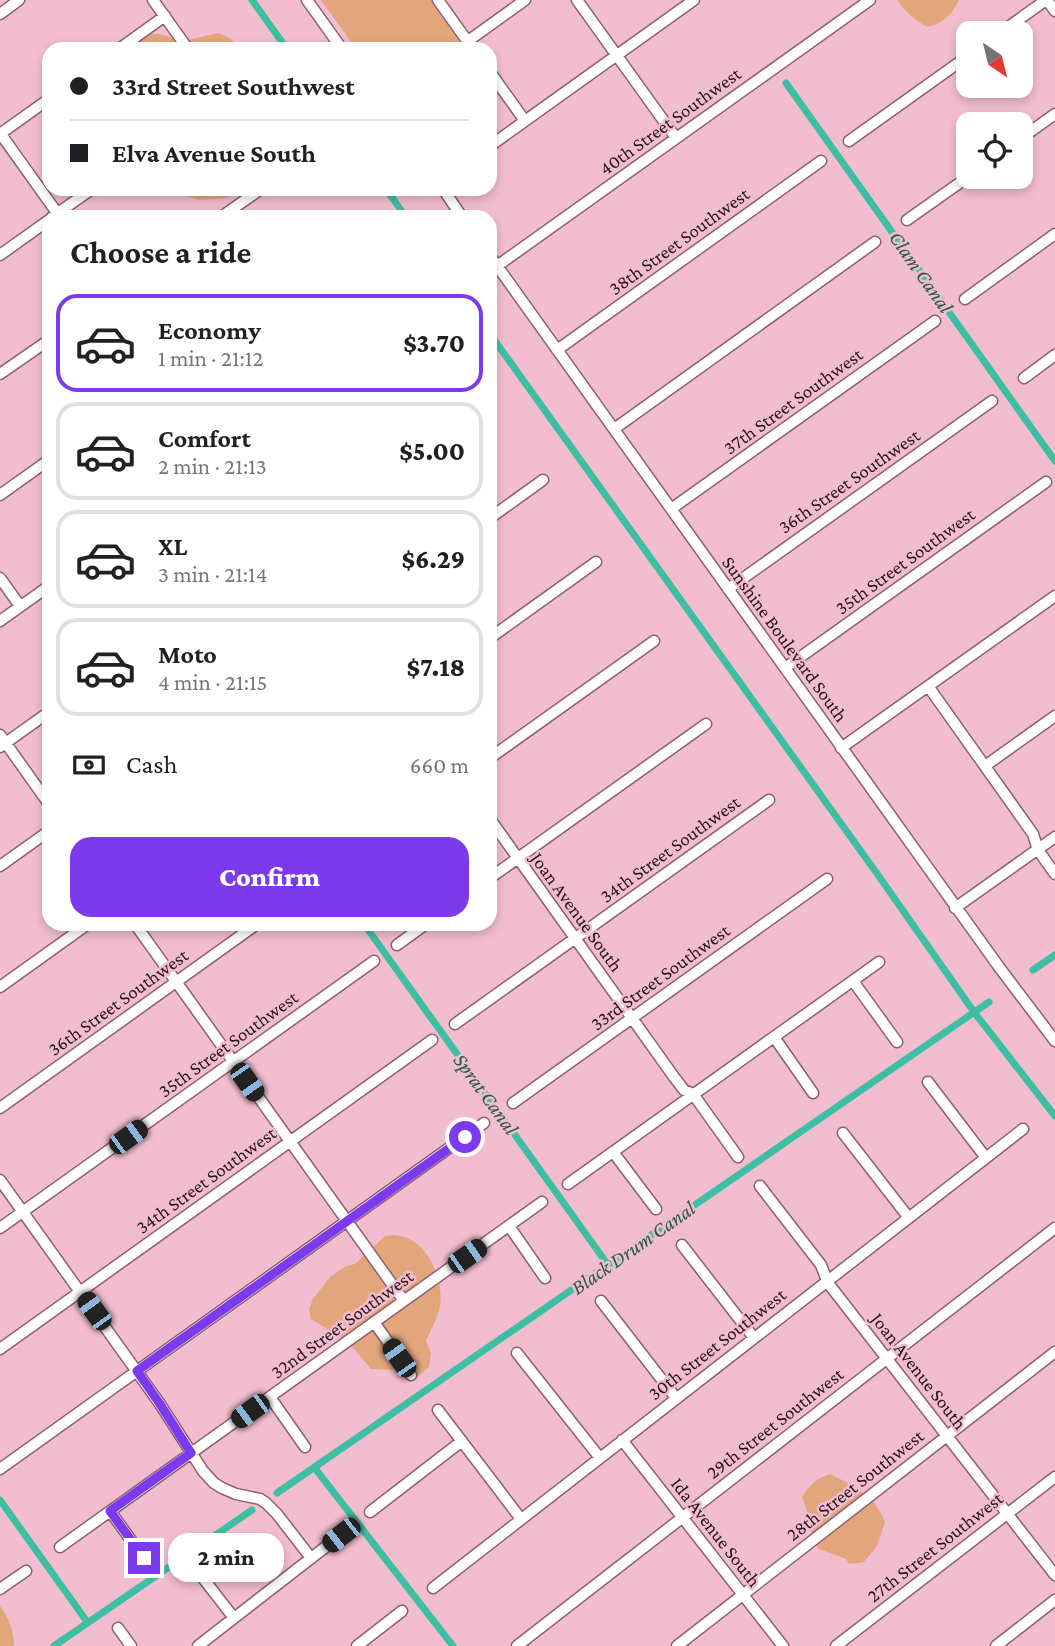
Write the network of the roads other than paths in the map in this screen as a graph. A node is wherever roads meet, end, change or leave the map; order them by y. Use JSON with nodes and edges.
{"nodes":[{"id":1,"x":19,"y":0,"type":"edge"},
{"id":2,"x":153,"y":0,"type":"edge"},
{"id":3,"x":307,"y":0,"type":"edge"},
{"id":4,"x":438,"y":0,"type":"edge"},
{"id":5,"x":525,"y":0,"type":"edge"},
{"id":6,"x":577,"y":0,"type":"edge"},
{"id":7,"x":694,"y":0,"type":"edge"},
{"id":8,"x":870,"y":0,"type":"edge"},
{"id":9,"x":1047,"y":0,"type":"edge"},
{"id":10,"x":1055,"y":11,"type":"edge"},
{"id":11,"x":0,"y":14,"type":"edge"},
{"id":12,"x":165,"y":16,"type":"junction"},
{"id":13,"x":1017,"y":21,"type":"edge"},
{"id":14,"x":129,"y":42,"type":"edge"},
{"id":15,"x":183,"y":42,"type":"edge"},
{"id":16,"x":337,"y":42,"type":"edge"},
{"id":17,"x":469,"y":42,"type":"edge"},
{"id":18,"x":475,"y":42,"type":"edge"},
{"id":19,"x":617,"y":55,"type":"junction"},
{"id":20,"x":956,"y":65,"type":"edge"},
{"id":21,"x":497,"y":82,"type":"edge"},
{"id":22,"x":42,"y":104,"type":"edge"},
{"id":23,"x":1055,"y":114,"type":"edge"},
{"id":24,"x":525,"y":121,"type":"junction"},
{"id":25,"x":1033,"y":130,"type":"edge"},
{"id":26,"x":0,"y":134,"type":"edge"},
{"id":27,"x":676,"y":138,"type":"junction"},
{"id":28,"x":497,"y":141,"type":"edge"},
{"id":29,"x":849,"y":141,"type":"dead end"},
{"id":30,"x":821,"y":161,"type":"dead end"},
{"id":31,"x":956,"y":185,"type":"edge"},
{"id":32,"x":83,"y":196,"type":"edge"},
{"id":33,"x":251,"y":196,"type":"edge"},
{"id":34,"x":50,"y":210,"type":"edge"},
{"id":35,"x":64,"y":210,"type":"edge"},
{"id":36,"x":231,"y":210,"type":"edge"},
{"id":37,"x":907,"y":220,"type":"dead end"},
{"id":38,"x":42,"y":226,"type":"edge"},
{"id":39,"x":1055,"y":234,"type":"edge"},
{"id":40,"x":876,"y":242,"type":"dead end"},
{"id":41,"x":0,"y":255,"type":"edge"},
{"id":42,"x":497,"y":266,"type":"edge"},
{"id":43,"x":497,"y":272,"type":"edge"},
{"id":44,"x":965,"y":299,"type":"dead end"},
{"id":45,"x":935,"y":321,"type":"dead end"},
{"id":46,"x":42,"y":345,"type":"edge"},
{"id":47,"x":557,"y":350,"type":"junction"},
{"id":48,"x":1055,"y":355,"type":"edge"},
{"id":49,"x":0,"y":374,"type":"edge"},
{"id":50,"x":1024,"y":378,"type":"dead end"},
{"id":51,"x":992,"y":401,"type":"dead end"},
{"id":52,"x":614,"y":429,"type":"junction"},
{"id":53,"x":42,"y":465,"type":"edge"},
{"id":54,"x":543,"y":480,"type":"dead end"},
{"id":55,"x":1046,"y":482,"type":"dead end"},
{"id":56,"x":0,"y":495,"type":"edge"},
{"id":57,"x":671,"y":509,"type":"junction"},
{"id":58,"x":497,"y":513,"type":"edge"},
{"id":59,"x":596,"y":562,"type":"dead end"},
{"id":60,"x":0,"y":578,"type":"edge"},
{"id":61,"x":728,"y":589,"type":"junction"},
{"id":62,"x":42,"y":591,"type":"edge"},
{"id":63,"x":1055,"y":596,"type":"edge"},
{"id":64,"x":20,"y":606,"type":"junction"},
{"id":65,"x":0,"y":621,"type":"edge"},
{"id":66,"x":497,"y":633,"type":"edge"},
{"id":67,"x":654,"y":641,"type":"dead end"},
{"id":68,"x":785,"y":668,"type":"junction"},
{"id":69,"x":928,"y":687,"type":"junction"},
{"id":70,"x":42,"y":716,"type":"edge"},
{"id":71,"x":1055,"y":716,"type":"edge"},
{"id":72,"x":706,"y":724,"type":"dead end"},
{"id":73,"x":2,"y":741,"type":"edge"},
{"id":74,"x":841,"y":748,"type":"junction"},
{"id":75,"x":497,"y":753,"type":"edge"},
{"id":76,"x":985,"y":766,"type":"junction"},
{"id":77,"x":42,"y":795,"type":"edge"},
{"id":78,"x":769,"y":800,"type":"dead end"},
{"id":79,"x":497,"y":829,"type":"edge"},
{"id":80,"x":42,"y":836,"type":"edge"},
{"id":81,"x":1055,"y":837,"type":"edge"},
{"id":82,"x":1038,"y":849,"type":"junction"},
{"id":83,"x":518,"y":858,"type":"junction"},
{"id":84,"x":0,"y":866,"type":"edge"},
{"id":85,"x":497,"y":873,"type":"edge"},
{"id":86,"x":1055,"y":874,"type":"edge"},
{"id":87,"x":827,"y":879,"type":"dead end"},
{"id":88,"x":956,"y":908,"type":"junction"},
{"id":89,"x":78,"y":931,"type":"edge"},
{"id":90,"x":140,"y":931,"type":"edge"},
{"id":91,"x":247,"y":931,"type":"edge"},
{"id":92,"x":416,"y":931,"type":"edge"},
{"id":93,"x":575,"y":938,"type":"junction"},
{"id":94,"x":397,"y":945,"type":"dead end"},
{"id":95,"x":374,"y":961,"type":"dead end"},
{"id":96,"x":879,"y":962,"type":"dead end"},
{"id":97,"x":853,"y":981,"type":"junction"},
{"id":98,"x":176,"y":982,"type":"junction"},
{"id":99,"x":0,"y":987,"type":"edge"},
{"id":100,"x":632,"y":1018,"type":"junction"},
{"id":101,"x":456,"y":1024,"type":"dead end"},
{"id":102,"x":774,"y":1037,"type":"junction"},
{"id":103,"x":432,"y":1040,"type":"dead end"},
{"id":104,"x":1055,"y":1041,"type":"edge"},
{"id":105,"x":897,"y":1042,"type":"dead end"},
{"id":106,"x":233,"y":1062,"type":"junction"},
{"id":107,"x":928,"y":1082,"type":"dead end"},
{"id":108,"x":813,"y":1093,"type":"dead end"},
{"id":109,"x":693,"y":1094,"type":"junction"},
{"id":110,"x":513,"y":1103,"type":"dead end"},
{"id":111,"x":0,"y":1108,"type":"edge"},
{"id":112,"x":484,"y":1123,"type":"dead end"},
{"id":113,"x":1023,"y":1129,"type":"dead end"},
{"id":114,"x":843,"y":1133,"type":"dead end"},
{"id":115,"x":290,"y":1142,"type":"junction"},
{"id":116,"x":613,"y":1152,"type":"junction"},
{"id":117,"x":738,"y":1157,"type":"dead end"},
{"id":118,"x":986,"y":1157,"type":"junction"},
{"id":119,"x":0,"y":1180,"type":"edge"},
{"id":120,"x":568,"y":1184,"type":"dead end"},
{"id":121,"x":760,"y":1186,"type":"dead end"},
{"id":122,"x":542,"y":1202,"type":"dead end"},
{"id":123,"x":656,"y":1209,"type":"dead end"},
{"id":124,"x":23,"y":1212,"type":"junction"},
{"id":125,"x":909,"y":1218,"type":"junction"},
{"id":126,"x":347,"y":1221,"type":"junction"},
{"id":127,"x":509,"y":1226,"type":"junction"},
{"id":128,"x":0,"y":1228,"type":"edge"},
{"id":129,"x":1055,"y":1228,"type":"edge"},
{"id":130,"x":682,"y":1245,"type":"dead end"},
{"id":131,"x":545,"y":1278,"type":"dead end"},
{"id":132,"x":828,"y":1283,"type":"junction"},
{"id":133,"x":80,"y":1292,"type":"junction"},
{"id":134,"x":404,"y":1301,"type":"junction"},
{"id":135,"x":601,"y":1301,"type":"dead end"},
{"id":136,"x":374,"y":1322,"type":"junction"},
{"id":137,"x":754,"y":1338,"type":"junction"},
{"id":138,"x":0,"y":1349,"type":"edge"},
{"id":139,"x":1055,"y":1352,"type":"edge"},
{"id":140,"x":517,"y":1353,"type":"dead end"},
{"id":141,"x":887,"y":1359,"type":"junction"},
{"id":142,"x":137,"y":1371,"type":"junction"},
{"id":143,"x":411,"y":1376,"type":"dead end"},
{"id":144,"x":270,"y":1397,"type":"junction"},
{"id":145,"x":676,"y":1398,"type":"junction"},
{"id":146,"x":438,"y":1410,"type":"dead end"},
{"id":147,"x":947,"y":1436,"type":"junction"},
{"id":148,"x":622,"y":1440,"type":"junction"},
{"id":149,"x":462,"y":1441,"type":"junction"},
{"id":150,"x":305,"y":1447,"type":"dead end"},
{"id":151,"x":191,"y":1453,"type":"junction"},
{"id":152,"x":600,"y":1458,"type":"junction"},
{"id":153,"x":0,"y":1469,"type":"edge"},
{"id":154,"x":1055,"y":1476,"type":"edge"},
{"id":155,"x":110,"y":1511,"type":"junction"},
{"id":156,"x":370,"y":1512,"type":"dead end"},
{"id":157,"x":1007,"y":1514,"type":"junction"},
{"id":158,"x":682,"y":1517,"type":"junction"},
{"id":159,"x":521,"y":1518,"type":"junction"},
{"id":160,"x":341,"y":1535,"type":"dead end"},
{"id":161,"x":60,"y":1547,"type":"dead end"},
{"id":162,"x":144,"y":1558,"type":"dead end"},
{"id":163,"x":311,"y":1558,"type":"junction"},
{"id":164,"x":26,"y":1571,"type":"dead end"},
{"id":165,"x":199,"y":1573,"type":"dead end"},
{"id":166,"x":1055,"y":1575,"type":"edge"},
{"id":167,"x":433,"y":1588,"type":"dead end"},
{"id":168,"x":0,"y":1589,"type":"edge"},
{"id":169,"x":743,"y":1595,"type":"junction"},
{"id":170,"x":1055,"y":1600,"type":"edge"},
{"id":171,"x":402,"y":1611,"type":"dead end"},
{"id":172,"x":234,"y":1618,"type":"junction"},
{"id":173,"x":118,"y":1628,"type":"dead end"},
{"id":174,"x":131,"y":1646,"type":"edge"},
{"id":175,"x":198,"y":1646,"type":"edge"},
{"id":176,"x":357,"y":1646,"type":"edge"},
{"id":177,"x":517,"y":1646,"type":"edge"},
{"id":178,"x":677,"y":1646,"type":"edge"},
{"id":179,"x":783,"y":1646,"type":"edge"},
{"id":180,"x":836,"y":1646,"type":"edge"},
{"id":181,"x":996,"y":1646,"type":"edge"}],
"edges":[{"from":1,"to":11,"type":"street"},
{"from":2,"to":12,"type":"street"},
{"from":3,"to":16,"type":"street"},
{"from":4,"to":17,"type":"street"},
{"from":5,"to":18,"type":"street"},
{"from":6,"to":19,"type":"street"},
{"from":7,"to":19,"type":"street"},
{"from":8,"to":27,"type":"street","name":"40th Street Southwest"},
{"from":9,"to":10,"type":"street"},
{"from":9,"to":13,"type":"street"},
{"from":12,"to":14,"type":"street"},
{"from":12,"to":15,"type":"street"},
{"from":19,"to":24,"type":"street"},
{"from":19,"to":27,"type":"street"},
{"from":20,"to":29,"type":"street"},
{"from":21,"to":24,"type":"street"},
{"from":22,"to":26,"type":"street"},
{"from":23,"to":25,"type":"street"},
{"from":24,"to":28,"type":"street"},
{"from":26,"to":34,"type":"street"},
{"from":27,"to":42,"type":"street","name":"40th Street Southwest"},
{"from":30,"to":47,"type":"street","name":"38th Street Southwest"},
{"from":31,"to":37,"type":"street"},
{"from":32,"to":35,"type":"street"},
{"from":33,"to":36,"type":"street"},
{"from":38,"to":41,"type":"street"},
{"from":39,"to":44,"type":"street"},
{"from":40,"to":52,"type":"street"},
{"from":43,"to":47,"type":"street","name":"Sunshine Boulevard South"},
{"from":45,"to":57,"type":"street","name":"37th Street Southwest"},
{"from":46,"to":49,"type":"street"},
{"from":47,"to":52,"type":"street","name":"Sunshine Boulevard South"},
{"from":48,"to":50,"type":"street"},
{"from":51,"to":61,"type":"street","name":"36th Street Southwest"},
{"from":52,"to":57,"type":"street","name":"Sunshine Boulevard South"},
{"from":53,"to":56,"type":"street"},
{"from":54,"to":58,"type":"street"},
{"from":55,"to":68,"type":"street","name":"35th Street Southwest"},
{"from":57,"to":61,"type":"street","name":"Sunshine Boulevard South"},
{"from":59,"to":66,"type":"street"},
{"from":60,"to":64,"type":"street"},
{"from":61,"to":68,"type":"street","name":"Sunshine Boulevard South"},
{"from":62,"to":64,"type":"street"},
{"from":63,"to":69,"type":"street"},
{"from":64,"to":65,"type":"street"},
{"from":67,"to":75,"type":"street"},
{"from":68,"to":74,"type":"street","name":"Sunshine Boulevard South"},
{"from":69,"to":74,"type":"street"},
{"from":69,"to":76,"type":"street"},
{"from":70,"to":73,"type":"street"},
{"from":71,"to":76,"type":"street"},
{"from":72,"to":83,"type":"street"},
{"from":73,"to":77,"type":"street"},
{"from":74,"to":88,"type":"street","name":"Sunshine Boulevard South"},
{"from":76,"to":82,"type":"street"},
{"from":78,"to":93,"type":"street","name":"34th Street Southwest"},
{"from":79,"to":83,"type":"street","name":"Joan Avenue South"},
{"from":80,"to":84,"type":"street"},
{"from":81,"to":82,"type":"street"},
{"from":82,"to":86,"type":"street"},
{"from":82,"to":88,"type":"street"},
{"from":83,"to":85,"type":"street"},
{"from":83,"to":93,"type":"street","name":"Joan Avenue South"},
{"from":87,"to":100,"type":"street","name":"33rd Street Southwest"},
{"from":88,"to":104,"type":"street","name":"Sunshine Boulevard South"},
{"from":89,"to":99,"type":"street"},
{"from":90,"to":98,"type":"street"},
{"from":91,"to":98,"type":"street","name":"36th Street Southwest"},
{"from":92,"to":94,"type":"street"},
{"from":93,"to":100,"type":"street","name":"Joan Avenue South"},
{"from":93,"to":101,"type":"street","name":"34th Street Southwest"},
{"from":95,"to":106,"type":"street","name":"35th Street Southwest"},
{"from":96,"to":97,"type":"street"},
{"from":97,"to":102,"type":"street"},
{"from":97,"to":105,"type":"street"},
{"from":98,"to":106,"type":"street"},
{"from":98,"to":111,"type":"street","name":"36th Street Southwest"},
{"from":100,"to":109,"type":"street","name":"Joan Avenue South"},
{"from":100,"to":110,"type":"street","name":"33rd Street Southwest"},
{"from":102,"to":108,"type":"street"},
{"from":102,"to":109,"type":"street"},
{"from":103,"to":115,"type":"street","name":"34th Street Southwest"},
{"from":106,"to":115,"type":"street"},
{"from":106,"to":124,"type":"street","name":"35th Street Southwest"},
{"from":107,"to":118,"type":"street"},
{"from":109,"to":116,"type":"street"},
{"from":109,"to":117,"type":"street","name":"Joan Avenue South"},
{"from":112,"to":126,"type":"street"},
{"from":113,"to":118,"type":"street","name":"30th Street Southwest"},
{"from":114,"to":125,"type":"street"},
{"from":115,"to":126,"type":"street"},
{"from":115,"to":133,"type":"street","name":"34th Street Southwest"},
{"from":116,"to":120,"type":"street"},
{"from":116,"to":123,"type":"street"},
{"from":118,"to":125,"type":"street","name":"30th Street Southwest"},
{"from":119,"to":124,"type":"street"},
{"from":121,"to":132,"type":"street","name":"Joan Avenue South"},
{"from":122,"to":127,"type":"street","name":"32nd Street Southwest"},
{"from":124,"to":128,"type":"street","name":"35th Street Southwest"},
{"from":124,"to":133,"type":"street"},
{"from":125,"to":132,"type":"street","name":"30th Street Southwest"},
{"from":126,"to":134,"type":"street"},
{"from":126,"to":142,"type":"street"},
{"from":127,"to":131,"type":"street"},
{"from":127,"to":134,"type":"street","name":"32nd Street Southwest"},
{"from":129,"to":141,"type":"street","name":"29th Street Southwest"},
{"from":130,"to":137,"type":"street"},
{"from":132,"to":137,"type":"street","name":"30th Street Southwest"},
{"from":132,"to":141,"type":"street","name":"Joan Avenue South"},
{"from":133,"to":138,"type":"street","name":"34th Street Southwest"},
{"from":133,"to":142,"type":"street"},
{"from":134,"to":136,"type":"street","name":"32nd Street Southwest"},
{"from":135,"to":145,"type":"street"},
{"from":136,"to":143,"type":"street"},
{"from":136,"to":144,"type":"street","name":"32nd Street Southwest"},
{"from":137,"to":145,"type":"street","name":"30th Street Southwest"},
{"from":139,"to":147,"type":"street","name":"28th Street Southwest"},
{"from":140,"to":152,"type":"street"},
{"from":141,"to":147,"type":"street","name":"Joan Avenue South"},
{"from":141,"to":158,"type":"street","name":"29th Street Southwest"},
{"from":142,"to":151,"type":"street"},
{"from":142,"to":153,"type":"street"},
{"from":144,"to":150,"type":"street"},
{"from":144,"to":151,"type":"street","name":"32nd Street Southwest"},
{"from":145,"to":148,"type":"street","name":"30th Street Southwest"},
{"from":146,"to":149,"type":"street"},
{"from":147,"to":157,"type":"street","name":"Joan Avenue South"},
{"from":147,"to":169,"type":"street","name":"28th Street Southwest"},
{"from":148,"to":152,"type":"street","name":"30th Street Southwest"},
{"from":148,"to":158,"type":"street","name":"Ida Avenue South"},
{"from":149,"to":156,"type":"street"},
{"from":149,"to":159,"type":"street"},
{"from":151,"to":155,"type":"street","name":"32nd Street Southwest"},
{"from":151,"to":163,"type":"street"},
{"from":152,"to":159,"type":"street","name":"30th Street Southwest"},
{"from":154,"to":157,"type":"street","name":"27th Street Southwest"},
{"from":155,"to":161,"type":"street","name":"32nd Street Southwest"},
{"from":155,"to":162,"type":"street"},
{"from":157,"to":166,"type":"street","name":"Joan Avenue South"},
{"from":157,"to":180,"type":"street","name":"27th Street Southwest"},
{"from":158,"to":169,"type":"street","name":"Ida Avenue South"},
{"from":158,"to":177,"type":"street","name":"29th Street Southwest"},
{"from":159,"to":167,"type":"street","name":"30th Street Southwest"},
{"from":160,"to":163,"type":"street"},
{"from":163,"to":172,"type":"street"},
{"from":164,"to":168,"type":"street"},
{"from":165,"to":172,"type":"street"},
{"from":169,"to":178,"type":"street","name":"28th Street Southwest"},
{"from":169,"to":179,"type":"street","name":"Ida Avenue South"},
{"from":170,"to":181,"type":"street"},
{"from":171,"to":176,"type":"street"},
{"from":172,"to":175,"type":"street"},
{"from":173,"to":174,"type":"street"}]}
